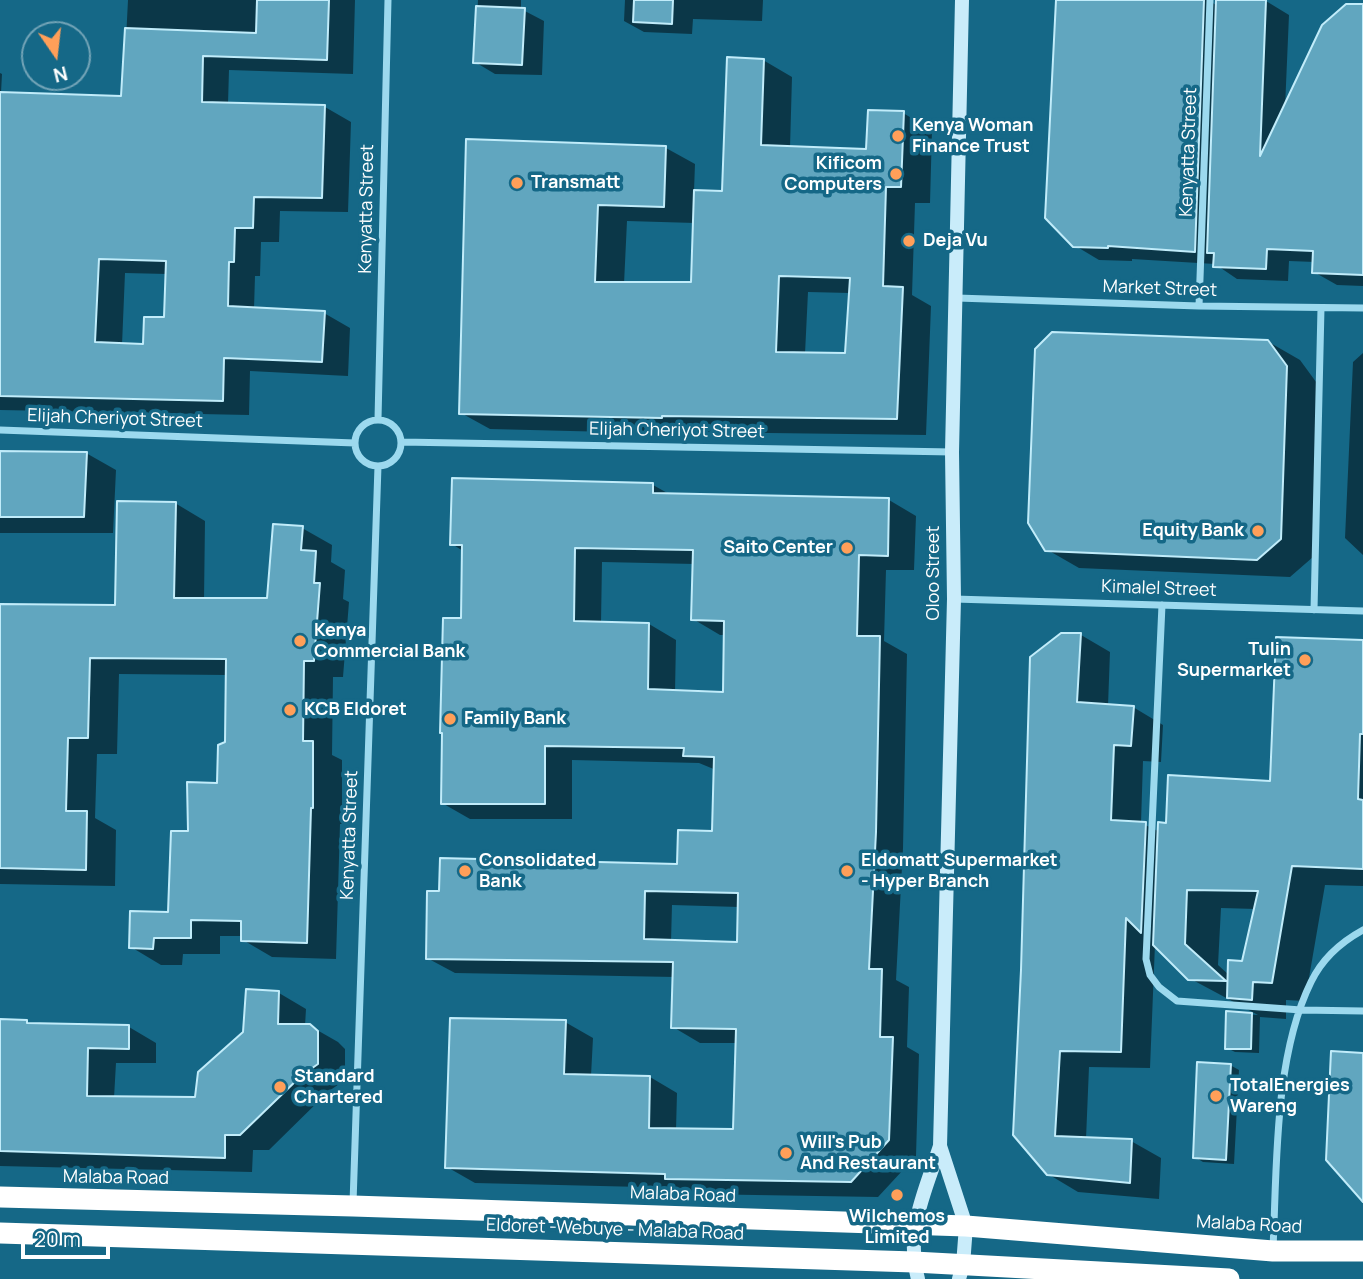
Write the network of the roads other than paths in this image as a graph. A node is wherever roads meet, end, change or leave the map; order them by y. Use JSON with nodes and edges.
{"nodes":[{"id":1,"x":388,"y":0,"type":"edge"},
{"id":2,"x":962,"y":0,"type":"edge"},
{"id":3,"x":1210,"y":0,"type":"edge"},
{"id":4,"x":957,"y":298,"type":"junction"},
{"id":5,"x":1199,"y":306,"type":"junction"},
{"id":6,"x":1321,"y":308,"type":"junction"},
{"id":7,"x":1363,"y":309,"type":"edge"},
{"id":8,"x":378,"y":419,"type":"junction"},
{"id":9,"x":0,"y":430,"type":"edge"},
{"id":10,"x":402,"y":442,"type":"junction"},
{"id":11,"x":355,"y":443,"type":"junction"},
{"id":12,"x":952,"y":452,"type":"junction"},
{"id":13,"x":378,"y":466,"type":"junction"},
{"id":14,"x":954,"y":599,"type":"junction"},
{"id":15,"x":1162,"y":605,"type":"junction"},
{"id":16,"x":1314,"y":610,"type":"junction"},
{"id":17,"x":1363,"y":611,"type":"edge"},
{"id":18,"x":1363,"y":930,"type":"edge"},
{"id":19,"x":1301,"y":1010,"type":"junction"},
{"id":20,"x":1363,"y":1011,"type":"edge"},
{"id":21,"x":940,"y":1146,"type":"junction"},
{"id":22,"x":0,"y":1198,"type":"edge"},
{"id":23,"x":353,"y":1206,"type":"junction"},
{"id":24,"x":914,"y":1226,"type":"junction"},
{"id":25,"x":966,"y":1226,"type":"junction"},
{"id":26,"x":0,"y":1233,"type":"edge"},
{"id":27,"x":1273,"y":1251,"type":"junction"},
{"id":28,"x":1363,"y":1251,"type":"edge"},
{"id":29,"x":916,"y":1271,"type":"edge"},
{"id":30,"x":961,"y":1272,"type":"edge"},
{"id":31,"x":1229,"y":1279,"type":"edge"}],
"edges":[{"from":1,"to":8,"type":"street","name":"Kenyatta Street"},
{"from":2,"to":4,"type":"street","name":"Oloo Street"},
{"from":3,"to":5,"type":"street","name":"Kenyatta Street"},
{"from":4,"to":5,"type":"street","name":"Market Street"},
{"from":4,"to":12,"type":"street","name":"Oloo Street"},
{"from":5,"to":6,"type":"street","name":"Market Street"},
{"from":6,"to":7,"type":"street","name":"Market Street"},
{"from":6,"to":16,"type":"street"},
{"from":8,"to":10,"type":"street"},
{"from":8,"to":11,"type":"street"},
{"from":9,"to":11,"type":"street","name":"Elijah Cheriyot Street"},
{"from":10,"to":12,"type":"street","name":"Elijah Cheriyot Street"},
{"from":10,"to":13,"type":"street"},
{"from":11,"to":13,"type":"street"},
{"from":12,"to":14,"type":"street","name":"Oloo Street"},
{"from":13,"to":23,"type":"street","name":"Kenyatta Street"},
{"from":14,"to":15,"type":"street","name":"Kimalel Street"},
{"from":14,"to":21,"type":"street","name":"Oloo Street"},
{"from":15,"to":16,"type":"street","name":"Kimalel Street"},
{"from":15,"to":19,"type":"street"},
{"from":16,"to":17,"type":"street","name":"Kimalel Street"},
{"from":18,"to":19,"type":"street"},
{"from":19,"to":20,"type":"street"},
{"from":19,"to":27,"type":"street"},
{"from":21,"to":24,"type":"street","name":"Oloo Street"},
{"from":21,"to":25,"type":"street","name":"Oloo Street"},
{"from":22,"to":23,"type":"highway","name":"Malaba Road"},
{"from":23,"to":24,"type":"highway","name":"Malaba Road"},
{"from":24,"to":25,"type":"highway","name":"Malaba Road"},
{"from":24,"to":29,"type":"street","name":"Oloo Street"},
{"from":25,"to":27,"type":"highway","name":"Malaba Road"},
{"from":25,"to":30,"type":"street","name":"Oloo Street"},
{"from":26,"to":29,"type":"highway","name":"Eldoret -Webuye - Malaba Road"},
{"from":27,"to":28,"type":"highway","name":"Malaba Road"},
{"from":29,"to":30,"type":"highway","name":"Eldoret -Webuye - Malaba Road"},
{"from":30,"to":31,"type":"highway","name":"Eldoret -Webuye - Malaba Road"}]}
